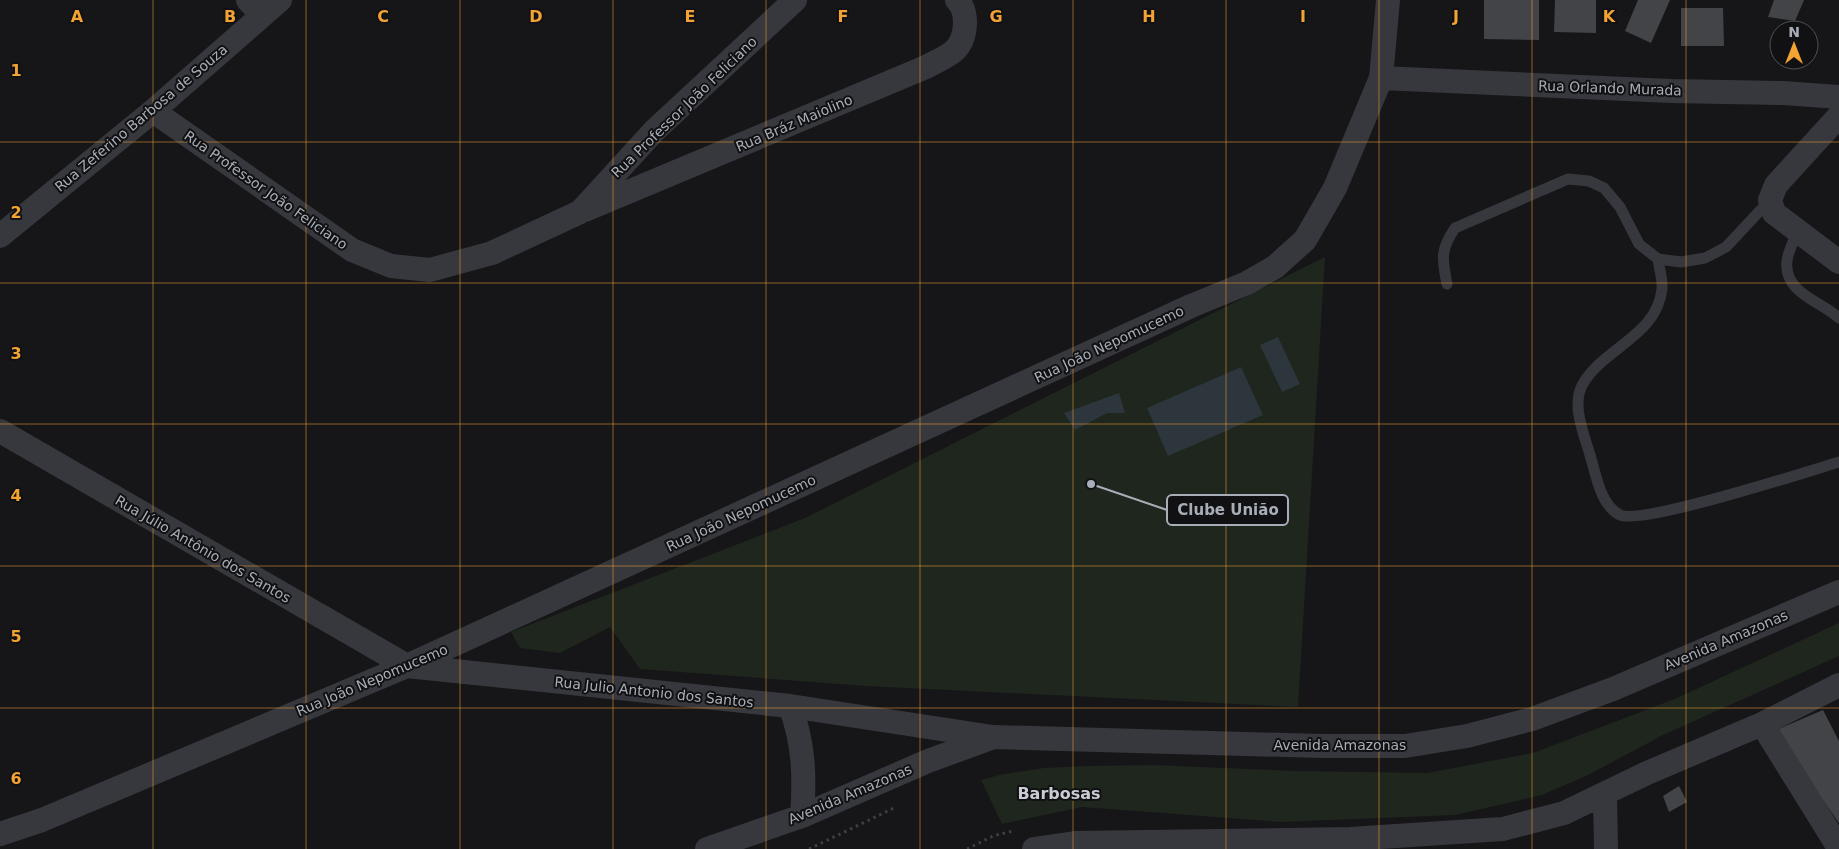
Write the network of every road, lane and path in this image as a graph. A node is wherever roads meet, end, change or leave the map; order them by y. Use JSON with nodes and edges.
{"nodes":[{"id":1,"x":280,"y":0,"type":"edge"},
{"id":2,"x":795,"y":0,"type":"edge"},
{"id":3,"x":957,"y":0,"type":"edge"},
{"id":4,"x":1388,"y":0,"type":"edge"},
{"id":5,"x":255,"y":8,"type":"edge"},
{"id":6,"x":1381,"y":78,"type":"junction"},
{"id":7,"x":1839,"y":97,"type":"edge"},
{"id":8,"x":153,"y":111,"type":"junction"},
{"id":9,"x":1839,"y":116,"type":"edge"},
{"id":10,"x":1770,"y":200,"type":"junction"},
{"id":11,"x":580,"y":212,"type":"junction"},
{"id":12,"x":1798,"y":231,"type":"junction"},
{"id":13,"x":0,"y":236,"type":"edge"},
{"id":14,"x":1658,"y":259,"type":"junction"},
{"id":15,"x":1839,"y":262,"type":"edge"},
{"id":16,"x":1447,"y":284,"type":"dead end"},
{"id":17,"x":1839,"y":318,"type":"edge"},
{"id":18,"x":0,"y":431,"type":"edge"},
{"id":19,"x":1839,"y":462,"type":"edge"},
{"id":20,"x":1839,"y":592,"type":"edge"},
{"id":21,"x":406,"y":666,"type":"junction"},
{"id":22,"x":1839,"y":685,"type":"edge"},
{"id":23,"x":790,"y":706,"type":"junction"},
{"id":24,"x":1762,"y":724,"type":"junction"},
{"id":25,"x":992,"y":737,"type":"junction"},
{"id":26,"x":1605,"y":795,"type":"junction"},
{"id":27,"x":904,"y":804,"type":"dead end"},
{"id":28,"x":802,"y":816,"type":"junction"},
{"id":29,"x":1019,"y":829,"type":"dead end"},
{"id":30,"x":0,"y":834,"type":"edge"},
{"id":31,"x":1839,"y":848,"type":"edge"},
{"id":32,"x":707,"y":849,"type":"edge"},
{"id":33,"x":809,"y":849,"type":"edge"},
{"id":34,"x":967,"y":849,"type":"edge"},
{"id":35,"x":1034,"y":849,"type":"edge"},
{"id":36,"x":1606,"y":849,"type":"edge"}],
"edges":[{"from":1,"to":5,"type":"street","name":"Rua Zeferino Barbosa de Souza"},
{"from":2,"to":11,"type":"street","name":"Rua Professor João Feliciano"},
{"from":3,"to":11,"type":"street","name":"Rua Bráz Maiolino"},
{"from":4,"to":6,"type":"street","name":"Rua João Nepomucemo"},
{"from":5,"to":8,"type":"street","name":"Rua Zeferino Barbosa de Souza"},
{"from":6,"to":7,"type":"street","name":"Rua Orlando Murada"},
{"from":6,"to":21,"type":"street","name":"Rua João Nepomucemo"},
{"from":8,"to":11,"type":"street","name":"Rua Professor João Feliciano"},
{"from":8,"to":13,"type":"street","name":"Rua Zeferino Barbosa de Souza"},
{"from":9,"to":10,"type":"street"},
{"from":10,"to":12,"type":"street"},
{"from":10,"to":14,"type":"lane"},
{"from":12,"to":15,"type":"street"},
{"from":12,"to":17,"type":"lane"},
{"from":14,"to":16,"type":"lane"},
{"from":14,"to":19,"type":"lane"},
{"from":18,"to":21,"type":"street","name":"Rua Júlio Antônio dos Santos"},
{"from":20,"to":25,"type":"street","name":"Avenida Amazonas"},
{"from":21,"to":23,"type":"street","name":"Rua Julio Antonio dos Santos"},
{"from":21,"to":30,"type":"street","name":"Rua João Nepomucemo"},
{"from":22,"to":24,"type":"street"},
{"from":23,"to":25,"type":"street","name":"Avenida Amazonas"},
{"from":23,"to":28,"type":"street"},
{"from":24,"to":26,"type":"street"},
{"from":24,"to":31,"type":"street"},
{"from":25,"to":28,"type":"street","name":"Avenida Amazonas"},
{"from":26,"to":35,"type":"street"},
{"from":26,"to":36,"type":"street"},
{"from":27,"to":33,"type":"path"},
{"from":28,"to":32,"type":"street","name":"Avenida Amazonas"},
{"from":29,"to":34,"type":"path"}]}
